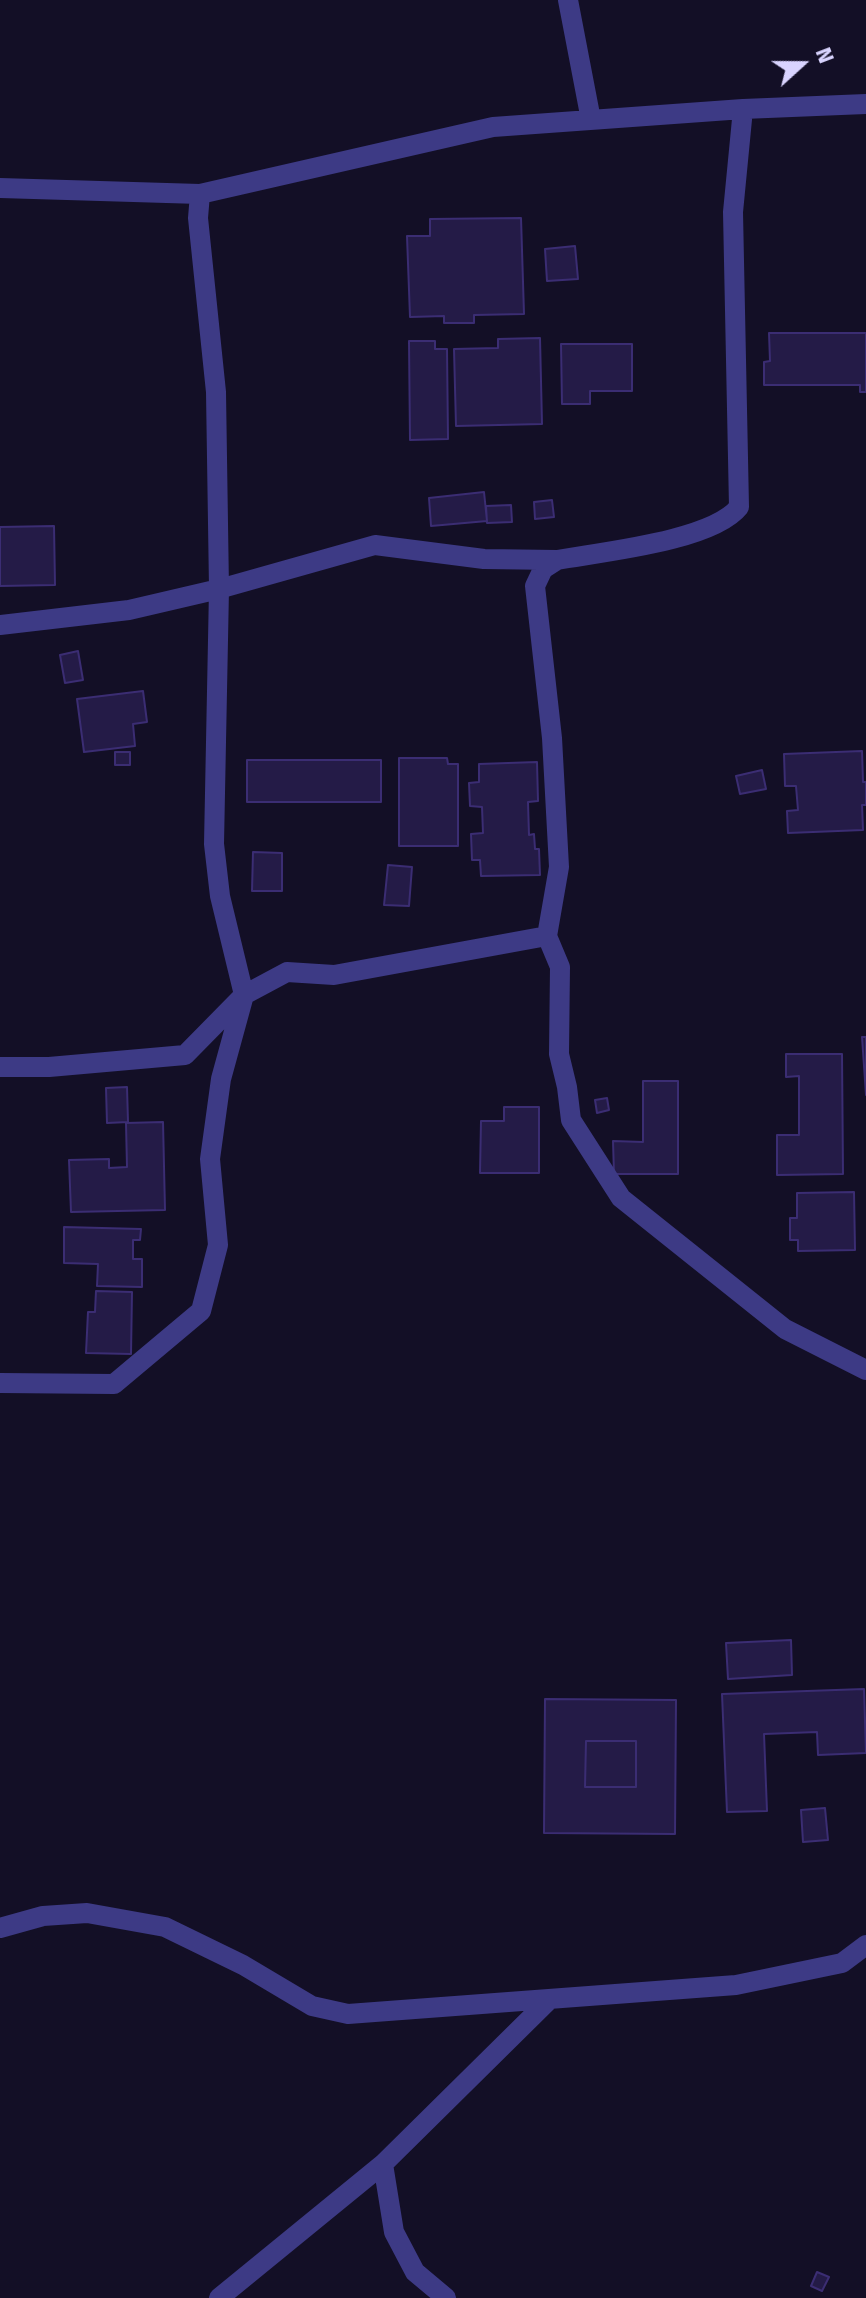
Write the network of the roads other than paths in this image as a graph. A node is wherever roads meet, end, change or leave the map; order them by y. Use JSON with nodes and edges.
{"nodes":[{"id":1,"x":568,"y":0,"type":"edge"},
{"id":2,"x":866,"y":104,"type":"edge"},
{"id":3,"x":743,"y":109,"type":"junction"},
{"id":4,"x":591,"y":120,"type":"junction"},
{"id":5,"x":0,"y":188,"type":"edge"},
{"id":6,"x":200,"y":194,"type":"junction"},
{"id":7,"x":557,"y":560,"type":"junction"},
{"id":8,"x":219,"y":589,"type":"junction"},
{"id":9,"x":0,"y":625,"type":"edge"},
{"id":10,"x":547,"y":936,"type":"junction"},
{"id":11,"x":244,"y":995,"type":"junction"},
{"id":12,"x":0,"y":1067,"type":"edge"},
{"id":13,"x":866,"y":1370,"type":"edge"},
{"id":14,"x":0,"y":1383,"type":"edge"},
{"id":15,"x":0,"y":1928,"type":"edge"},
{"id":16,"x":866,"y":1945,"type":"edge"},
{"id":17,"x":549,"y":2000,"type":"junction"},
{"id":18,"x":383,"y":2164,"type":"junction"},
{"id":19,"x":219,"y":2298,"type":"edge"},
{"id":20,"x":446,"y":2298,"type":"edge"}],
"edges":[{"from":1,"to":4,"type":"street"},
{"from":2,"to":3,"type":"street"},
{"from":3,"to":4,"type":"street"},
{"from":3,"to":7,"type":"street"},
{"from":4,"to":6,"type":"street"},
{"from":5,"to":6,"type":"street"},
{"from":6,"to":8,"type":"street"},
{"from":7,"to":8,"type":"street"},
{"from":7,"to":10,"type":"street"},
{"from":8,"to":9,"type":"street"},
{"from":8,"to":11,"type":"street"},
{"from":10,"to":11,"type":"street"},
{"from":10,"to":13,"type":"street"},
{"from":11,"to":12,"type":"street"},
{"from":11,"to":14,"type":"street"},
{"from":15,"to":17,"type":"street"},
{"from":16,"to":17,"type":"street"},
{"from":17,"to":18,"type":"street"},
{"from":18,"to":19,"type":"street"},
{"from":18,"to":20,"type":"street"}]}
